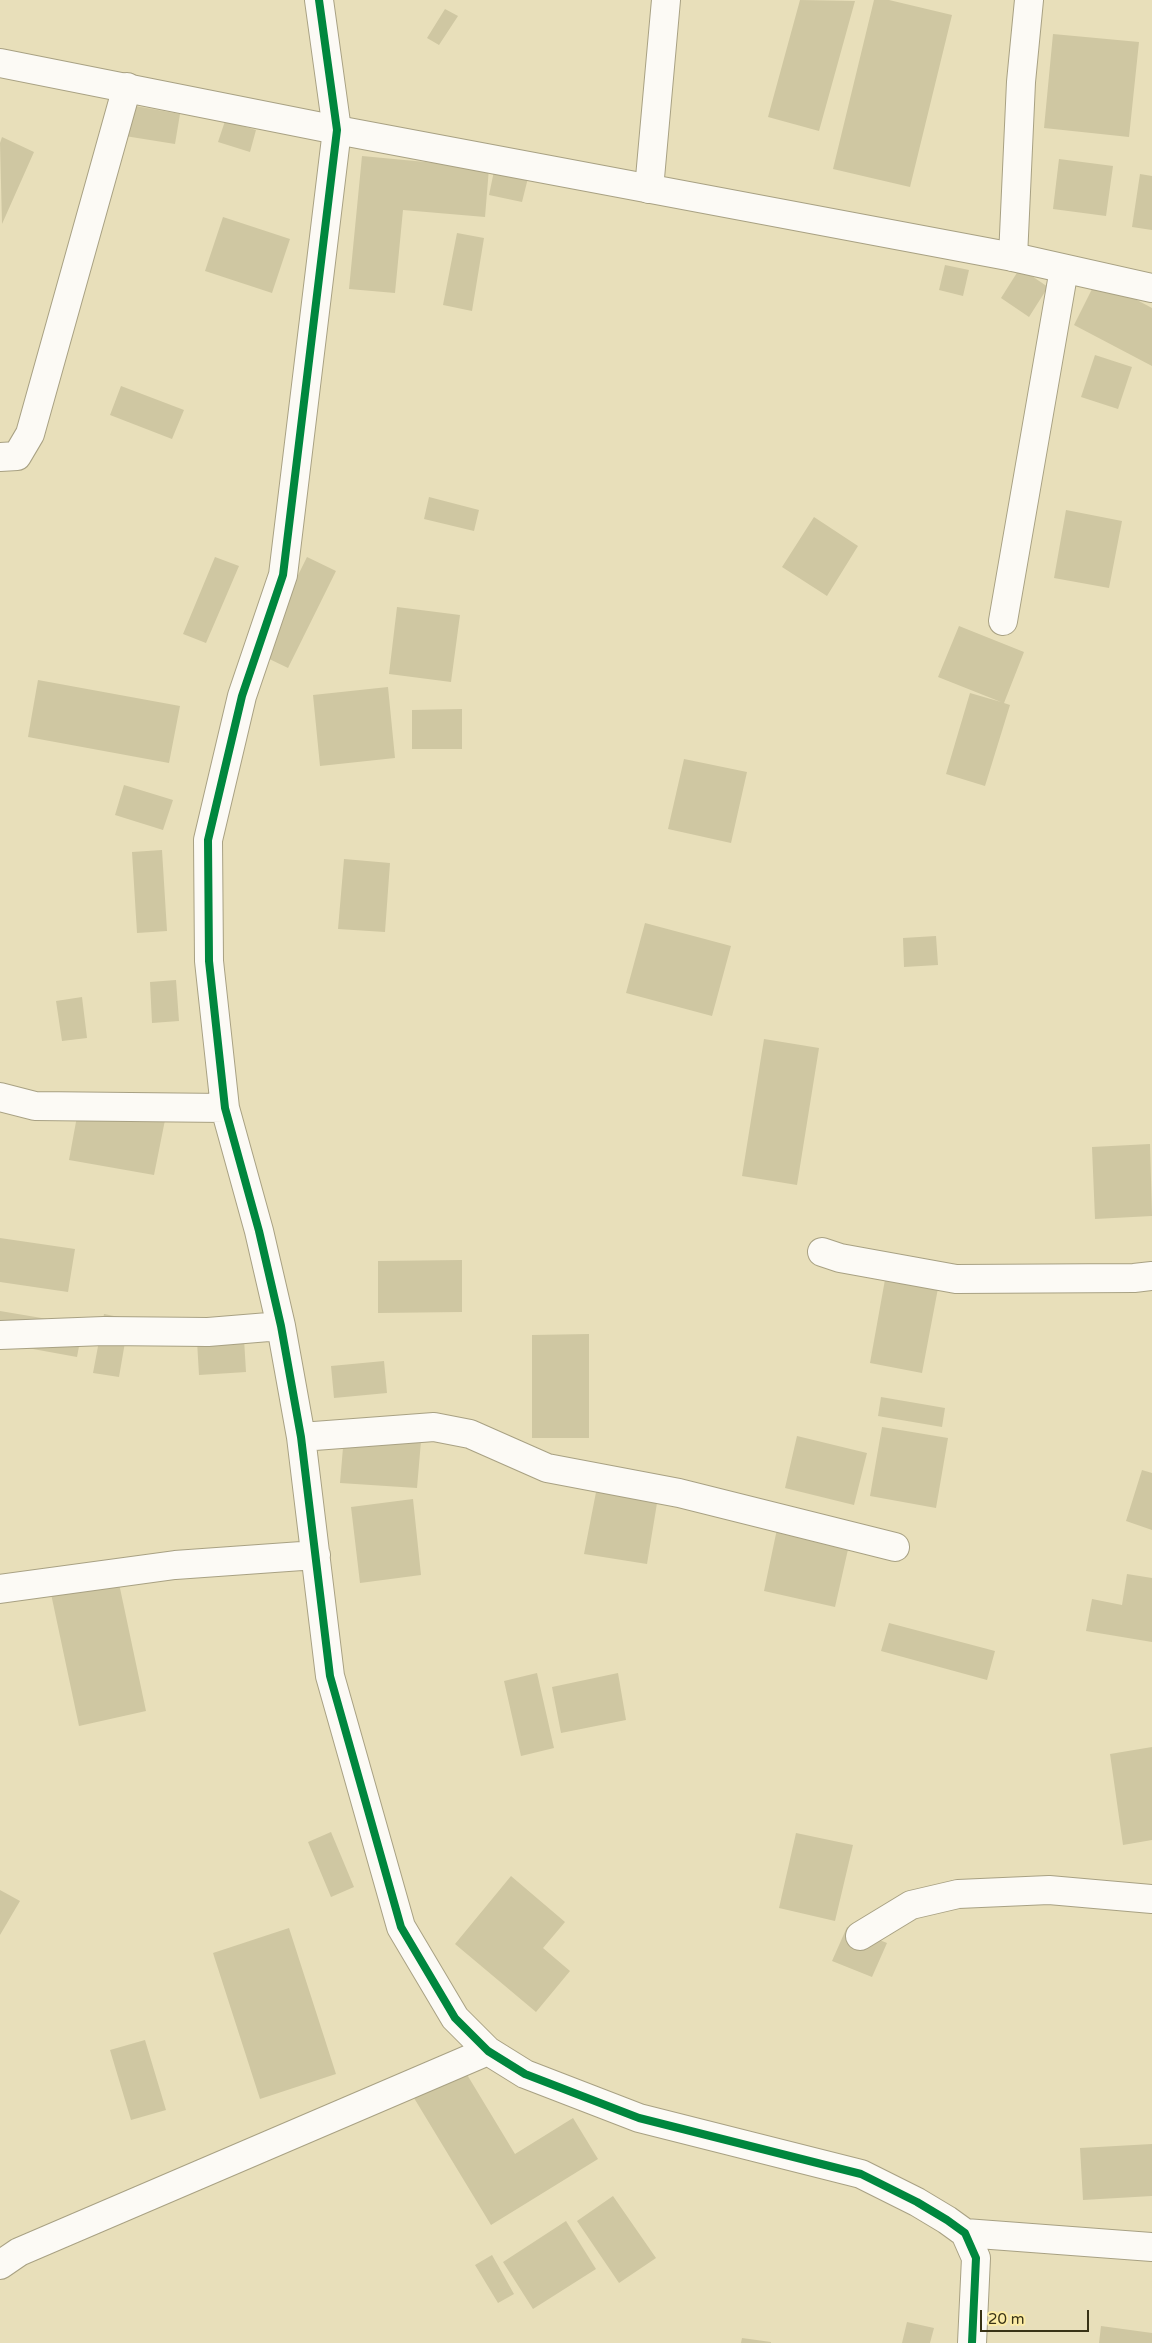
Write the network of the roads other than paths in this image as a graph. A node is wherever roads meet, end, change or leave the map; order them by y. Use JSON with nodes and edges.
{"nodes":[{"id":1,"x":319,"y":0,"type":"edge"},
{"id":2,"x":666,"y":0,"type":"edge"},
{"id":3,"x":1029,"y":0,"type":"edge"},
{"id":4,"x":0,"y":63,"type":"edge"},
{"id":5,"x":127,"y":87,"type":"junction"},
{"id":6,"x":337,"y":130,"type":"junction"},
{"id":7,"x":649,"y":189,"type":"junction"},
{"id":8,"x":1013,"y":257,"type":"junction"},
{"id":9,"x":1064,"y":269,"type":"junction"},
{"id":10,"x":1152,"y":288,"type":"edge"},
{"id":11,"x":0,"y":457,"type":"edge"},
{"id":12,"x":1003,"y":621,"type":"dead end"},
{"id":13,"x":0,"y":1097,"type":"edge"},
{"id":14,"x":225,"y":1108,"type":"junction"},
{"id":15,"x":822,"y":1252,"type":"dead end"},
{"id":16,"x":1152,"y":1276,"type":"edge"},
{"id":17,"x":280,"y":1326,"type":"junction"},
{"id":18,"x":0,"y":1335,"type":"edge"},
{"id":19,"x":301,"y":1437,"type":"junction"},
{"id":20,"x":895,"y":1547,"type":"dead end"},
{"id":21,"x":316,"y":1555,"type":"junction"},
{"id":22,"x":0,"y":1589,"type":"edge"},
{"id":23,"x":1152,"y":1899,"type":"edge"},
{"id":24,"x":860,"y":1936,"type":"dead end"},
{"id":25,"x":488,"y":2051,"type":"junction"},
{"id":26,"x":965,"y":2233,"type":"junction"},
{"id":27,"x":1152,"y":2247,"type":"edge"},
{"id":28,"x":0,"y":2265,"type":"edge"},
{"id":29,"x":972,"y":2343,"type":"edge"}],
"edges":[{"from":1,"to":6,"type":"street"},
{"from":2,"to":7,"type":"street"},
{"from":3,"to":8,"type":"street"},
{"from":4,"to":5,"type":"street"},
{"from":5,"to":6,"type":"street"},
{"from":5,"to":11,"type":"street"},
{"from":6,"to":7,"type":"street"},
{"from":6,"to":14,"type":"street"},
{"from":7,"to":8,"type":"street"},
{"from":8,"to":9,"type":"street"},
{"from":9,"to":10,"type":"street"},
{"from":9,"to":12,"type":"street"},
{"from":13,"to":14,"type":"street"},
{"from":14,"to":17,"type":"street"},
{"from":15,"to":16,"type":"street"},
{"from":17,"to":18,"type":"street"},
{"from":17,"to":19,"type":"street"},
{"from":19,"to":20,"type":"street"},
{"from":19,"to":21,"type":"street"},
{"from":21,"to":22,"type":"street"},
{"from":21,"to":25,"type":"street"},
{"from":23,"to":24,"type":"street"},
{"from":25,"to":26,"type":"street"},
{"from":25,"to":28,"type":"street"},
{"from":26,"to":27,"type":"street"},
{"from":26,"to":29,"type":"street"}]}
